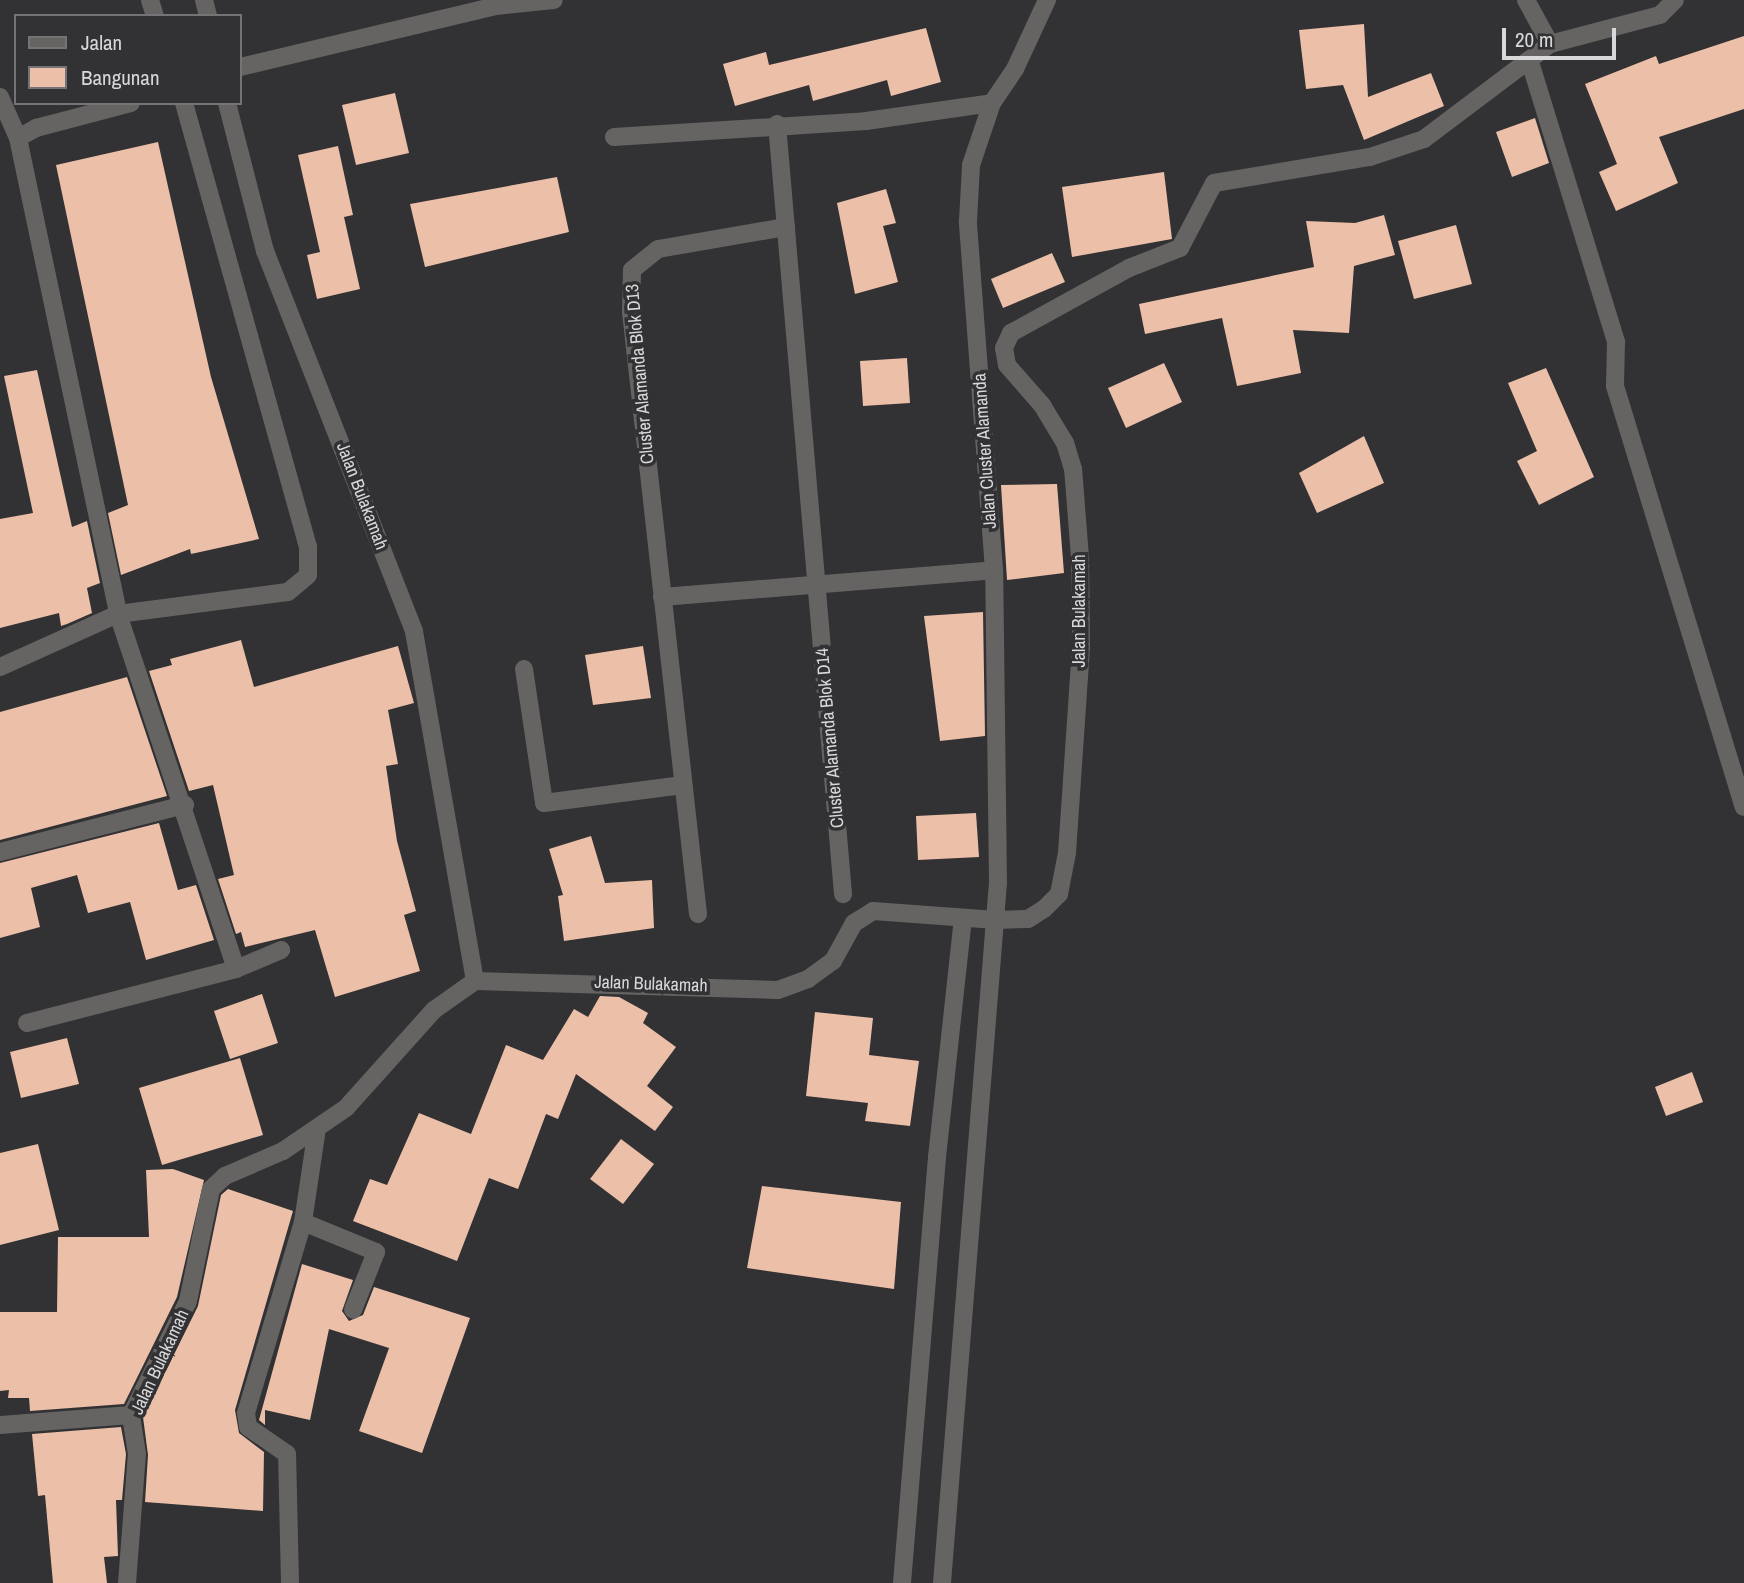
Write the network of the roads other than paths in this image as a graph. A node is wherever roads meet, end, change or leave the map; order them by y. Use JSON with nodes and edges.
{"nodes":[{"id":1,"x":554,"y":0,"type":"edge"},
{"id":2,"x":1047,"y":0,"type":"edge"},
{"id":3,"x":1526,"y":0,"type":"edge"},
{"id":4,"x":1675,"y":0,"type":"edge"},
{"id":5,"x":1550,"y":44,"type":"junction"},
{"id":6,"x":1530,"y":62,"type":"junction"},
{"id":7,"x":242,"y":67,"type":"edge"},
{"id":8,"x":0,"y":97,"type":"edge"},
{"id":9,"x":992,"y":103,"type":"junction"},
{"id":10,"x":123,"y":105,"type":"edge"},
{"id":11,"x":185,"y":105,"type":"edge"},
{"id":12,"x":228,"y":105,"type":"edge"},
{"id":13,"x":777,"y":124,"type":"junction"},
{"id":14,"x":18,"y":138,"type":"junction"},
{"id":15,"x":614,"y":138,"type":"dead end"},
{"id":16,"x":786,"y":227,"type":"junction"},
{"id":17,"x":994,"y":570,"type":"junction"},
{"id":18,"x":817,"y":581,"type":"junction"},
{"id":19,"x":663,"y":597,"type":"junction"},
{"id":20,"x":118,"y":614,"type":"junction"},
{"id":21,"x":0,"y":667,"type":"edge"},
{"id":22,"x":524,"y":669,"type":"dead end"},
{"id":23,"x":683,"y":785,"type":"junction"},
{"id":24,"x":185,"y":806,"type":"junction"},
{"id":25,"x":1744,"y":807,"type":"edge"},
{"id":26,"x":0,"y":852,"type":"edge"},
{"id":27,"x":843,"y":894,"type":"dead end"},
{"id":28,"x":698,"y":914,"type":"dead end"},
{"id":29,"x":963,"y":918,"type":"junction"},
{"id":30,"x":996,"y":920,"type":"junction"},
{"id":31,"x":281,"y":950,"type":"dead end"},
{"id":32,"x":236,"y":969,"type":"junction"},
{"id":33,"x":475,"y":981,"type":"junction"},
{"id":34,"x":27,"y":1023,"type":"dead end"},
{"id":35,"x":317,"y":1128,"type":"junction"},
{"id":36,"x":303,"y":1222,"type":"junction"},
{"id":37,"x":353,"y":1310,"type":"dead end"},
{"id":38,"x":131,"y":1415,"type":"junction"},
{"id":39,"x":0,"y":1425,"type":"edge"},
{"id":40,"x":127,"y":1583,"type":"edge"},
{"id":41,"x":290,"y":1583,"type":"edge"},
{"id":42,"x":902,"y":1583,"type":"edge"},
{"id":43,"x":943,"y":1583,"type":"edge"}],
"edges":[{"from":1,"to":7,"type":"street"},
{"from":2,"to":9,"type":"street","name":"Jalan Cluster Alamanda"},
{"from":3,"to":5,"type":"street"},
{"from":4,"to":5,"type":"street"},
{"from":5,"to":6,"type":"street"},
{"from":6,"to":25,"type":"street"},
{"from":6,"to":30,"type":"street","name":"Jalan Bulakamah"},
{"from":8,"to":14,"type":"street"},
{"from":9,"to":13,"type":"street"},
{"from":9,"to":17,"type":"street","name":"Jalan Cluster Alamanda"},
{"from":10,"to":14,"type":"street"},
{"from":11,"to":20,"type":"street"},
{"from":12,"to":33,"type":"street","name":"Jalan Bulakamah"},
{"from":13,"to":15,"type":"street"},
{"from":13,"to":16,"type":"street"},
{"from":14,"to":20,"type":"street"},
{"from":16,"to":18,"type":"street"},
{"from":16,"to":19,"type":"street","name":"Cluster Alamanda Blok D13"},
{"from":17,"to":18,"type":"street"},
{"from":17,"to":30,"type":"street","name":"Jalan Cluster Alamanda"},
{"from":18,"to":19,"type":"street"},
{"from":18,"to":27,"type":"street","name":"Cluster Alamanda Blok D14"},
{"from":19,"to":23,"type":"street"},
{"from":20,"to":21,"type":"street"},
{"from":20,"to":24,"type":"street"},
{"from":22,"to":23,"type":"street"},
{"from":23,"to":28,"type":"street"},
{"from":24,"to":26,"type":"street"},
{"from":24,"to":32,"type":"street"},
{"from":29,"to":30,"type":"street","name":"Jalan Bulakamah"},
{"from":29,"to":33,"type":"street","name":"Jalan Bulakamah"},
{"from":29,"to":42,"type":"street"},
{"from":30,"to":43,"type":"street","name":"Jalan Cluster Alamanda"},
{"from":31,"to":32,"type":"street"},
{"from":32,"to":34,"type":"street"},
{"from":33,"to":35,"type":"street","name":"Jalan Bulakamah"},
{"from":35,"to":36,"type":"street"},
{"from":35,"to":38,"type":"street","name":"Jalan Bulakamah"},
{"from":36,"to":37,"type":"street"},
{"from":36,"to":41,"type":"street"},
{"from":38,"to":39,"type":"street"},
{"from":38,"to":40,"type":"street","name":"Jalan Bulakamah"}]}
